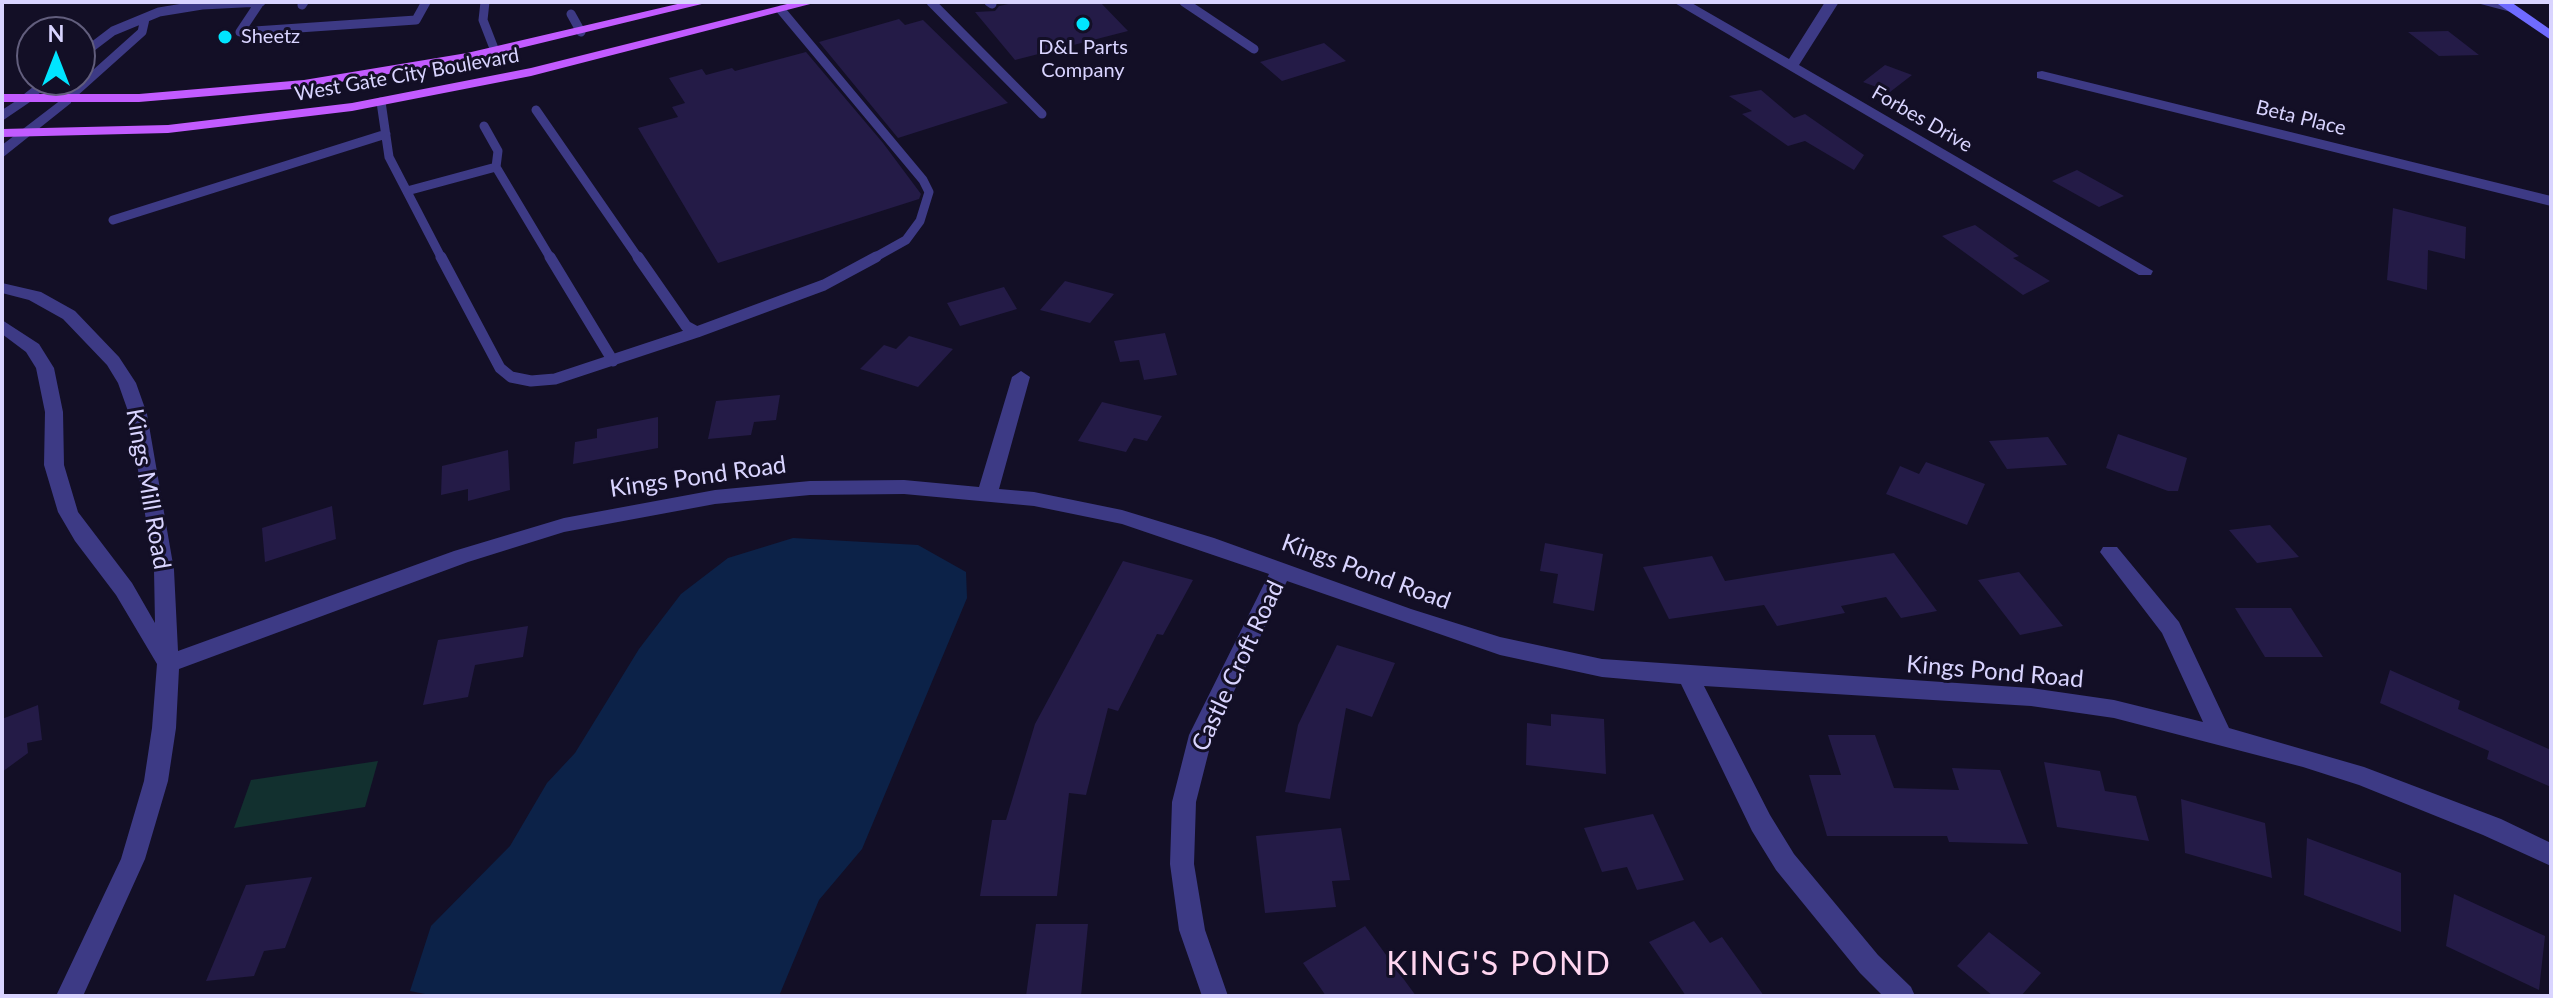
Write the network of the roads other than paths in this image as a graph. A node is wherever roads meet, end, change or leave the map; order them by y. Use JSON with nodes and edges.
{"nodes":[{"id":1,"x":260,"y":2,"type":"edge"},
{"id":2,"x":426,"y":2,"type":"edge"},
{"id":3,"x":485,"y":2,"type":"edge"},
{"id":4,"x":703,"y":2,"type":"edge"},
{"id":5,"x":811,"y":2,"type":"edge"},
{"id":6,"x":931,"y":2,"type":"edge"},
{"id":7,"x":1184,"y":2,"type":"edge"},
{"id":8,"x":1680,"y":2,"type":"edge"},
{"id":9,"x":1832,"y":2,"type":"edge"},
{"id":10,"x":2480,"y":2,"type":"edge"},
{"id":11,"x":2506,"y":5,"type":"edge"},
{"id":12,"x":781,"y":10,"type":"junction"},
{"id":13,"x":386,"y":13,"type":"dead end"},
{"id":14,"x":363,"y":14,"type":"dead end"},
{"id":15,"x":571,"y":14,"type":"dead end"},
{"id":16,"x":340,"y":15,"type":"dead end"},
{"id":17,"x":316,"y":16,"type":"dead end"},
{"id":18,"x":292,"y":18,"type":"dead end"},
{"id":19,"x":145,"y":19,"type":"junction"},
{"id":20,"x":380,"y":22,"type":"junction"},
{"id":21,"x":356,"y":24,"type":"junction"},
{"id":22,"x":333,"y":26,"type":"junction"},
{"id":23,"x":309,"y":27,"type":"junction"},
{"id":24,"x":284,"y":29,"type":"junction"},
{"id":25,"x":581,"y":32,"type":"junction"},
{"id":26,"x":2549,"y":34,"type":"edge"},
{"id":27,"x":96,"y":44,"type":"edge"},
{"id":28,"x":1254,"y":49,"type":"dead end"},
{"id":29,"x":495,"y":51,"type":"junction"},
{"id":30,"x":1791,"y":67,"type":"junction"},
{"id":31,"x":2042,"y":75,"type":"dead end"},
{"id":32,"x":29,"y":96,"type":"edge"},
{"id":33,"x":2,"y":98,"type":"edge"},
{"id":34,"x":25,"y":99,"type":"junction"},
{"id":35,"x":66,"y":100,"type":"junction"},
{"id":36,"x":381,"y":102,"type":"junction"},
{"id":37,"x":536,"y":110,"type":"dead end"},
{"id":38,"x":1042,"y":114,"type":"dead end"},
{"id":39,"x":2,"y":117,"type":"edge"},
{"id":40,"x":484,"y":126,"type":"dead end"},
{"id":41,"x":2,"y":133,"type":"edge"},
{"id":42,"x":26,"y":133,"type":"junction"},
{"id":43,"x":386,"y":134,"type":"junction"},
{"id":44,"x":2,"y":153,"type":"edge"},
{"id":45,"x":496,"y":167,"type":"junction"},
{"id":46,"x":407,"y":191,"type":"junction"},
{"id":47,"x":2551,"y":201,"type":"edge"},
{"id":48,"x":113,"y":220,"type":"dead end"},
{"id":49,"x":2145,"y":271,"type":"dead end"},
{"id":50,"x":2,"y":288,"type":"edge"},
{"id":51,"x":2,"y":326,"type":"edge"},
{"id":52,"x":697,"y":332,"type":"junction"},
{"id":53,"x":613,"y":361,"type":"junction"},
{"id":54,"x":1021,"y":377,"type":"dead end"},
{"id":55,"x":987,"y":494,"type":"junction"},
{"id":56,"x":2110,"y":552,"type":"dead end"},
{"id":57,"x":1282,"y":570,"type":"junction"},
{"id":58,"x":168,"y":664,"type":"junction"},
{"id":59,"x":1688,"y":676,"type":"junction"},
{"id":60,"x":2221,"y":736,"type":"junction"},
{"id":61,"x":2551,"y":855,"type":"edge"},
{"id":62,"x":69,"y":996,"type":"edge"},
{"id":63,"x":1215,"y":996,"type":"edge"},
{"id":64,"x":1902,"y":996,"type":"edge"}],
"edges":[{"from":1,"to":19,"type":"lane"},
{"from":1,"to":24,"type":"lane"},
{"from":2,"to":20,"type":"lane"},
{"from":3,"to":29,"type":"lane"},
{"from":4,"to":25,"type":"main road","name":"West Gate City Boulevard"},
{"from":5,"to":12,"type":"main road","name":"West Gate City Boulevard"},
{"from":6,"to":38,"type":"lane"},
{"from":7,"to":28,"type":"lane"},
{"from":8,"to":30,"type":"street","name":"Forbes Drive"},
{"from":9,"to":30,"type":"street"},
{"from":10,"to":11,"type":"street"},
{"from":11,"to":26,"type":"main road"},
{"from":12,"to":36,"type":"main road","name":"West Gate City Boulevard"},
{"from":12,"to":52,"type":"lane"},
{"from":13,"to":20,"type":"lane"},
{"from":14,"to":21,"type":"lane"},
{"from":15,"to":25,"type":"lane"},
{"from":16,"to":22,"type":"lane"},
{"from":17,"to":23,"type":"lane"},
{"from":18,"to":24,"type":"lane"},
{"from":19,"to":27,"type":"lane"},
{"from":19,"to":35,"type":"lane"},
{"from":20,"to":21,"type":"lane"},
{"from":21,"to":22,"type":"lane"},
{"from":22,"to":23,"type":"lane"},
{"from":23,"to":24,"type":"lane"},
{"from":25,"to":29,"type":"main road","name":"West Gate City Boulevard"},
{"from":29,"to":35,"type":"main road","name":"West Gate City Boulevard"},
{"from":30,"to":49,"type":"street","name":"Forbes Drive"},
{"from":31,"to":47,"type":"street","name":"Beta Place"},
{"from":32,"to":34,"type":"lane"},
{"from":33,"to":34,"type":"main road","name":"West Gate City Boulevard"},
{"from":34,"to":35,"type":"main road","name":"West Gate City Boulevard"},
{"from":34,"to":39,"type":"street"},
{"from":35,"to":42,"type":"street"},
{"from":36,"to":42,"type":"main road","name":"West Gate City Boulevard"},
{"from":36,"to":43,"type":"lane"},
{"from":37,"to":52,"type":"lane"},
{"from":40,"to":45,"type":"lane"},
{"from":41,"to":42,"type":"main road","name":"West Gate City Boulevard"},
{"from":42,"to":44,"type":"street"},
{"from":43,"to":46,"type":"lane"},
{"from":43,"to":48,"type":"lane"},
{"from":45,"to":46,"type":"lane"},
{"from":45,"to":53,"type":"lane"},
{"from":46,"to":53,"type":"lane"},
{"from":50,"to":58,"type":"street","name":"Kings Mill Road"},
{"from":51,"to":58,"type":"street","name":"Kings Mill Road"},
{"from":52,"to":53,"type":"lane"},
{"from":54,"to":55,"type":"street"},
{"from":55,"to":57,"type":"street","name":"Kings Pond Road"},
{"from":55,"to":58,"type":"street","name":"Kings Pond Road"},
{"from":56,"to":60,"type":"street"},
{"from":57,"to":59,"type":"street","name":"Kings Pond Road"},
{"from":57,"to":63,"type":"street","name":"Castle Croft Road"},
{"from":58,"to":62,"type":"street","name":"Kings Mill Road"},
{"from":59,"to":60,"type":"street","name":"Kings Pond Road"},
{"from":59,"to":64,"type":"street"},
{"from":60,"to":61,"type":"street","name":"Kings Pond Road"}]}
